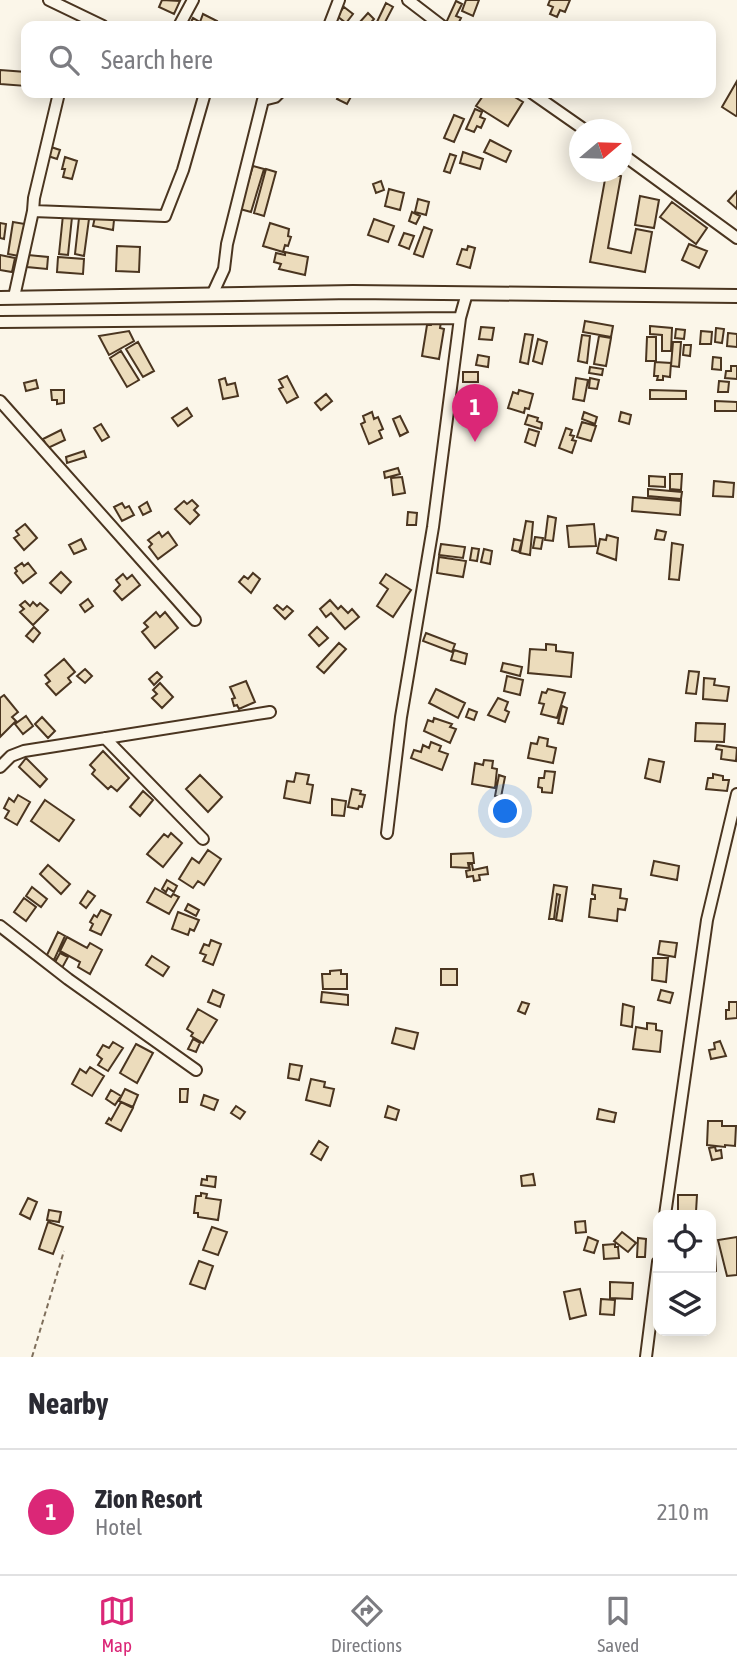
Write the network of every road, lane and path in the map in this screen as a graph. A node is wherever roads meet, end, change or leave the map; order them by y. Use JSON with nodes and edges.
{"nodes":[{"id":1,"x":48,"y":0,"type":"edge"},
{"id":2,"x":193,"y":0,"type":"edge"},
{"id":3,"x":339,"y":0,"type":"edge"},
{"id":4,"x":408,"y":0,"type":"edge"},
{"id":5,"x":78,"y":21,"type":"edge"},
{"id":6,"x":182,"y":21,"type":"edge"},
{"id":7,"x":331,"y":21,"type":"edge"},
{"id":8,"x":435,"y":21,"type":"edge"},
{"id":9,"x":58,"y":98,"type":"edge"},
{"id":10,"x":204,"y":98,"type":"edge"},
{"id":11,"x":271,"y":98,"type":"edge"},
{"id":12,"x":539,"y":98,"type":"edge"},
{"id":13,"x":570,"y":119,"type":"edge"},
{"id":14,"x":632,"y":162,"type":"edge"},
{"id":15,"x":33,"y":211,"type":"junction"},
{"id":16,"x":737,"y":238,"type":"edge"},
{"id":17,"x":467,"y":292,"type":"junction"},
{"id":18,"x":212,"y":295,"type":"junction"},
{"id":19,"x":737,"y":296,"type":"edge"},
{"id":20,"x":14,"y":297,"type":"junction"},
{"id":21,"x":0,"y":298,"type":"edge"},
{"id":22,"x":460,"y":318,"type":"junction"},
{"id":23,"x":0,"y":322,"type":"edge"},
{"id":24,"x":0,"y":401,"type":"edge"},
{"id":25,"x":195,"y":620,"type":"dead end"},
{"id":26,"x":270,"y":712,"type":"dead end"},
{"id":27,"x":105,"y":738,"type":"junction"},
{"id":28,"x":0,"y":767,"type":"edge"},
{"id":29,"x":737,"y":794,"type":"edge"},
{"id":30,"x":387,"y":833,"type":"dead end"},
{"id":31,"x":203,"y":839,"type":"dead end"},
{"id":32,"x":0,"y":926,"type":"edge"},
{"id":33,"x":196,"y":1070,"type":"dead end"},
{"id":34,"x":666,"y":1210,"type":"edge"},
{"id":35,"x":64,"y":1251,"type":"dead end"},
{"id":36,"x":657,"y":1273,"type":"edge"},
{"id":37,"x":32,"y":1357,"type":"edge"},
{"id":38,"x":646,"y":1357,"type":"edge"}],
"edges":[{"from":1,"to":5,"type":"street"},
{"from":2,"to":6,"type":"street"},
{"from":3,"to":7,"type":"street"},
{"from":4,"to":8,"type":"street"},
{"from":9,"to":15,"type":"street"},
{"from":10,"to":15,"type":"street"},
{"from":11,"to":18,"type":"street"},
{"from":12,"to":13,"type":"street"},
{"from":14,"to":16,"type":"street"},
{"from":15,"to":20,"type":"street"},
{"from":17,"to":18,"type":"street"},
{"from":17,"to":19,"type":"street"},
{"from":17,"to":22,"type":"street"},
{"from":18,"to":20,"type":"street"},
{"from":20,"to":21,"type":"street"},
{"from":22,"to":23,"type":"street"},
{"from":22,"to":30,"type":"street"},
{"from":24,"to":25,"type":"street"},
{"from":26,"to":27,"type":"street"},
{"from":27,"to":28,"type":"street"},
{"from":27,"to":31,"type":"street"},
{"from":29,"to":34,"type":"street"},
{"from":32,"to":33,"type":"street"},
{"from":35,"to":37,"type":"path"},
{"from":36,"to":38,"type":"street"}]}
